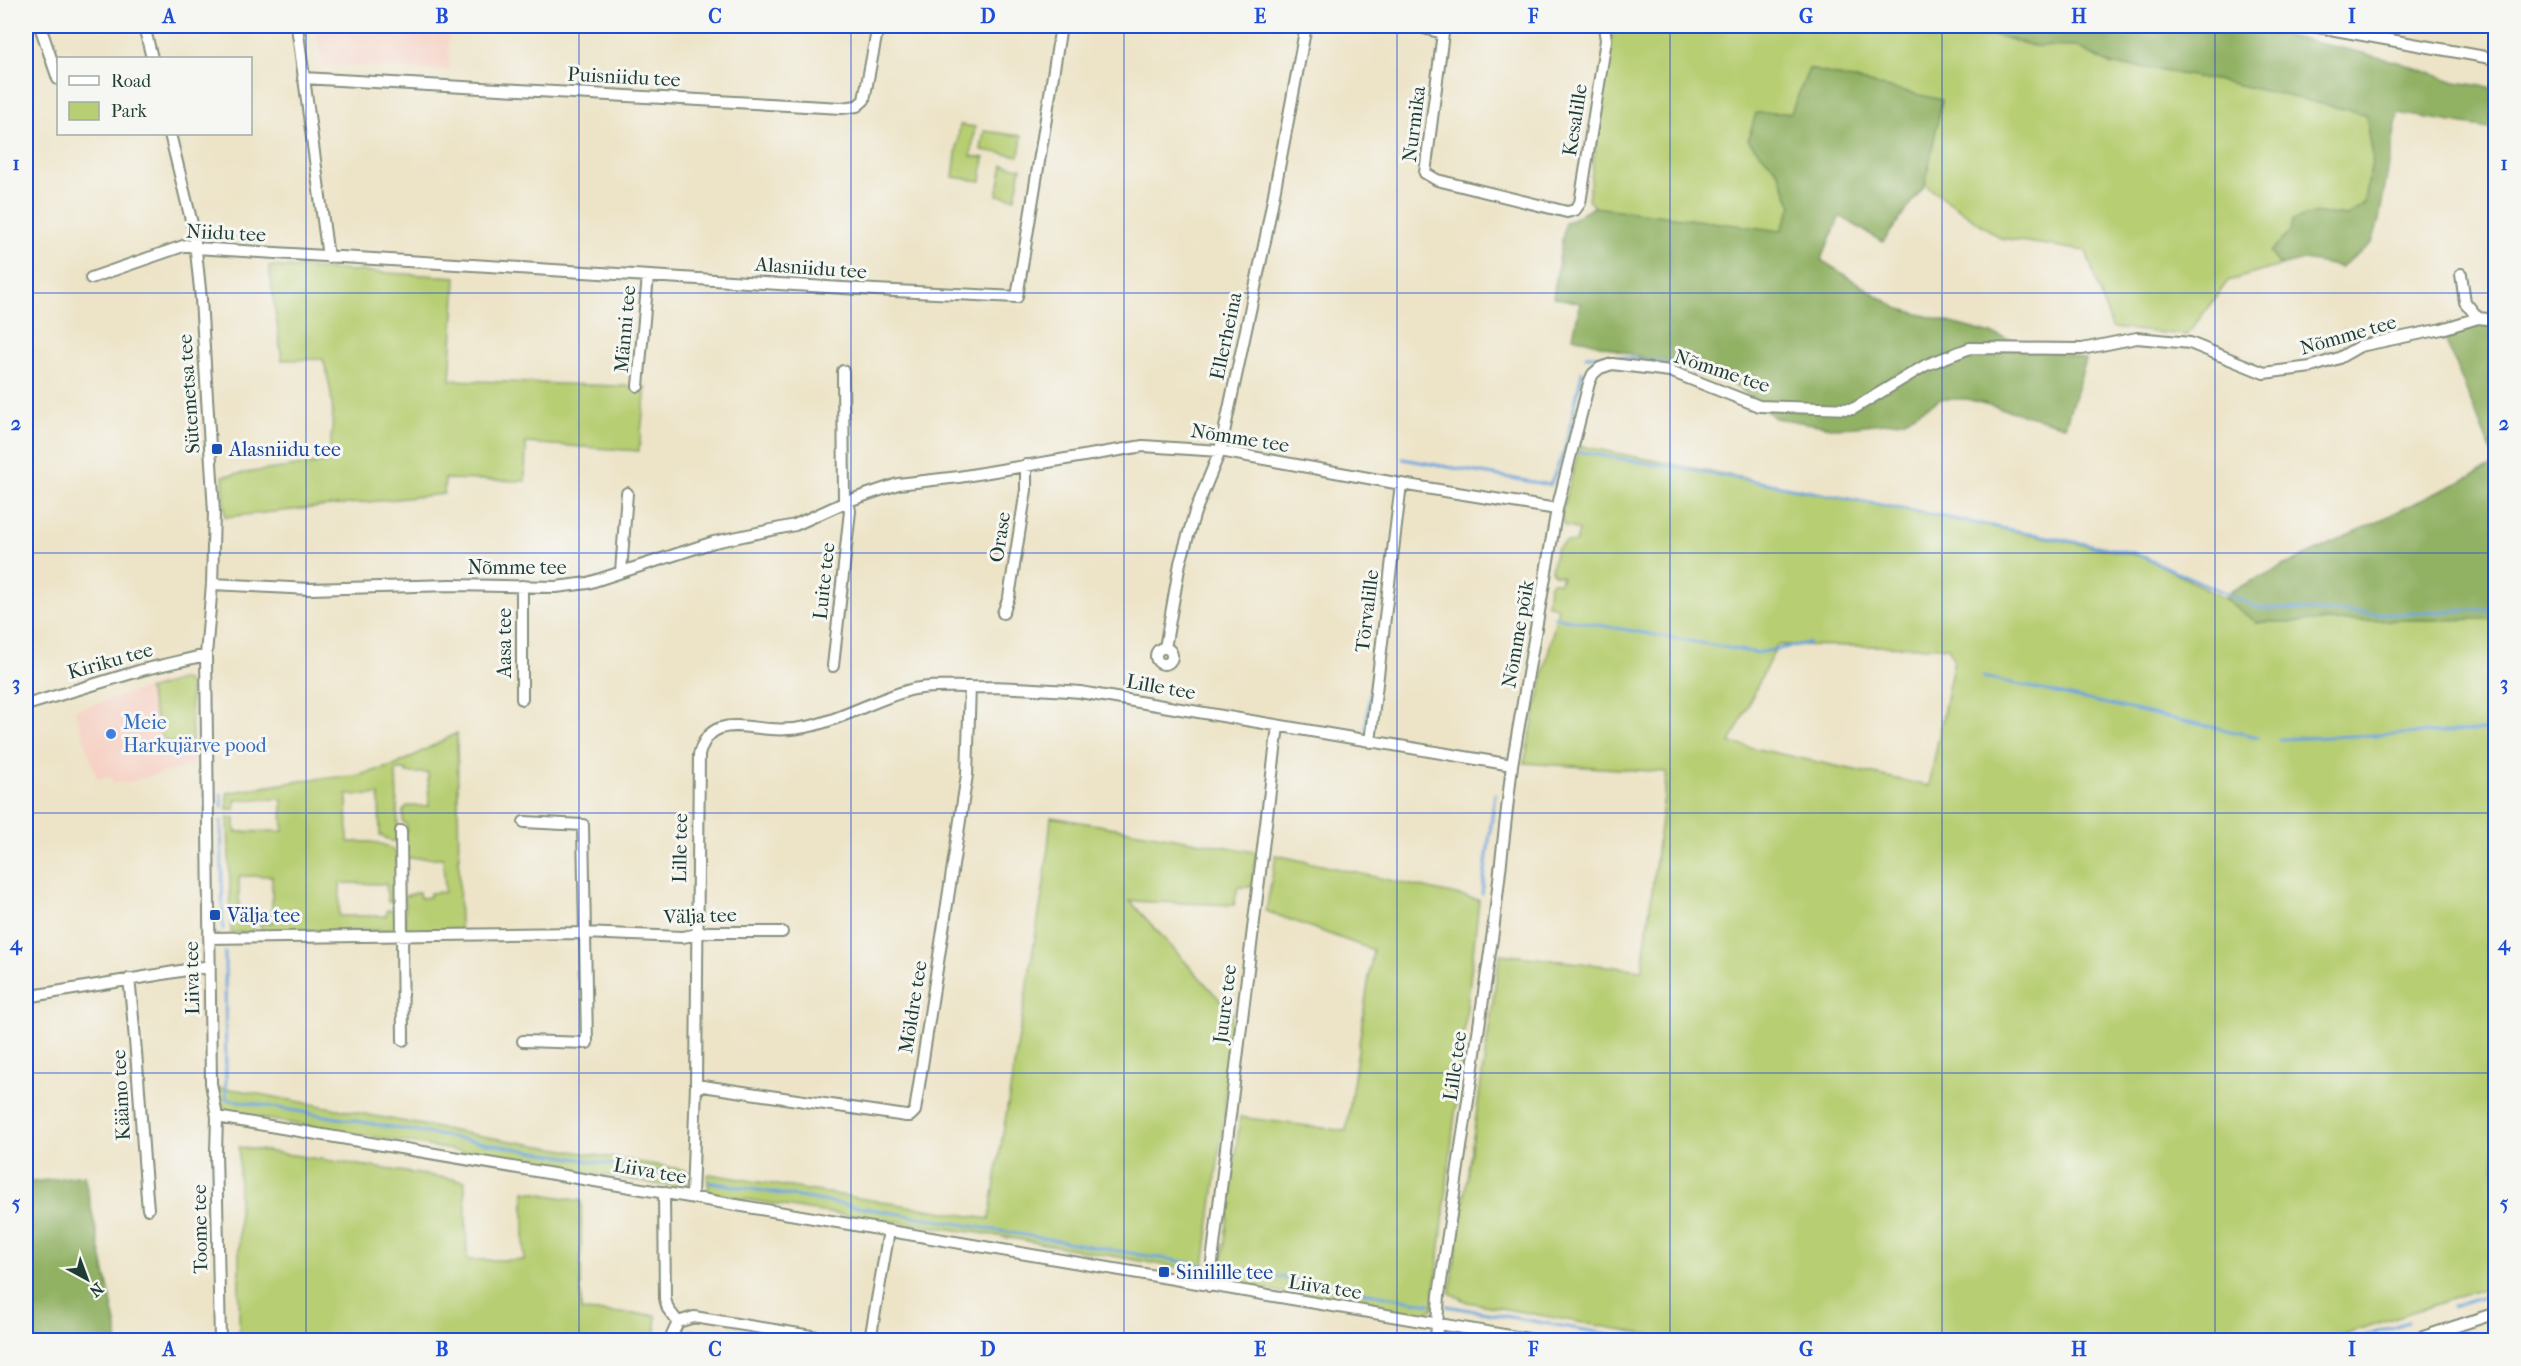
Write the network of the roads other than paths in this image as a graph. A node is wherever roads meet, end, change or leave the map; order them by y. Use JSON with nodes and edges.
{"nodes":[{"id":1,"x":40,"y":26,"type":"edge"},
{"id":2,"x":144,"y":26,"type":"edge"},
{"id":3,"x":297,"y":26,"type":"edge"},
{"id":4,"x":878,"y":26,"type":"edge"},
{"id":5,"x":1060,"y":26,"type":"edge"},
{"id":6,"x":1306,"y":26,"type":"edge"},
{"id":7,"x":1416,"y":26,"type":"edge"},
{"id":8,"x":1605,"y":26,"type":"edge"},
{"id":9,"x":2313,"y":26,"type":"edge"},
{"id":10,"x":2326,"y":27,"type":"edge"},
{"id":11,"x":1445,"y":29,"type":"edge"},
{"id":12,"x":152,"y":57,"type":"edge"},
{"id":13,"x":2496,"y":59,"type":"edge"},
{"id":14,"x":57,"y":76,"type":"edge"},
{"id":15,"x":303,"y":78,"type":"junction"},
{"id":16,"x":170,"y":135,"type":"edge"},
{"id":17,"x":1567,"y":212,"type":"joint"},
{"id":18,"x":196,"y":248,"type":"junction"},
{"id":19,"x":328,"y":257,"type":"junction"},
{"id":20,"x":2461,"y":274,"type":"dead end"},
{"id":21,"x":648,"y":276,"type":"junction"},
{"id":22,"x":91,"y":278,"type":"dead end"},
{"id":23,"x":2478,"y":318,"type":"junction"},
{"id":24,"x":2496,"y":320,"type":"edge"},
{"id":25,"x":843,"y":371,"type":"dead end"},
{"id":26,"x":638,"y":386,"type":"dead end"},
{"id":27,"x":1220,"y":451,"type":"junction"},
{"id":28,"x":1026,"y":465,"type":"junction"},
{"id":29,"x":1401,"y":484,"type":"junction"},
{"id":30,"x":627,"y":493,"type":"dead end"},
{"id":31,"x":846,"y":502,"type":"junction"},
{"id":32,"x":1557,"y":509,"type":"junction"},
{"id":33,"x":621,"y":572,"type":"junction"},
{"id":34,"x":212,"y":584,"type":"junction"},
{"id":35,"x":522,"y":586,"type":"junction"},
{"id":36,"x":1003,"y":612,"type":"dead end"},
{"id":37,"x":1166,"y":648,"type":"dead end"},
{"id":38,"x":206,"y":655,"type":"junction"},
{"id":39,"x":833,"y":666,"type":"dead end"},
{"id":40,"x":970,"y":687,"type":"junction"},
{"id":41,"x":522,"y":699,"type":"dead end"},
{"id":42,"x":26,"y":705,"type":"edge"},
{"id":43,"x":1278,"y":726,"type":"junction"},
{"id":44,"x":1370,"y":742,"type":"junction"},
{"id":45,"x":1512,"y":765,"type":"junction"},
{"id":46,"x":524,"y":822,"type":"dead end"},
{"id":47,"x":401,"y":831,"type":"dead end"},
{"id":48,"x":782,"y":932,"type":"dead end"},
{"id":49,"x":401,"y":933,"type":"junction"},
{"id":50,"x":583,"y":933,"type":"junction"},
{"id":51,"x":697,"y":934,"type":"junction"},
{"id":52,"x":209,"y":938,"type":"junction"},
{"id":53,"x":210,"y":966,"type":"junction"},
{"id":54,"x":129,"y":979,"type":"junction"},
{"id":55,"x":26,"y":997,"type":"edge"},
{"id":56,"x":404,"y":1040,"type":"dead end"},
{"id":57,"x":523,"y":1041,"type":"dead end"},
{"id":58,"x":696,"y":1085,"type":"junction"},
{"id":59,"x":217,"y":1117,"type":"junction"},
{"id":60,"x":664,"y":1192,"type":"junction"},
{"id":61,"x":692,"y":1196,"type":"junction"},
{"id":62,"x":148,"y":1209,"type":"dead end"},
{"id":63,"x":889,"y":1231,"type":"junction"},
{"id":64,"x":1209,"y":1286,"type":"junction"},
{"id":65,"x":2496,"y":1313,"type":"edge"},
{"id":66,"x":678,"y":1322,"type":"junction"},
{"id":67,"x":1437,"y":1324,"type":"junction"},
{"id":68,"x":220,"y":1341,"type":"edge"},
{"id":69,"x":670,"y":1341,"type":"edge"},
{"id":70,"x":836,"y":1341,"type":"edge"},
{"id":71,"x":870,"y":1341,"type":"edge"},
{"id":72,"x":1436,"y":1341,"type":"edge"},
{"id":73,"x":1534,"y":1341,"type":"edge"},
{"id":74,"x":2414,"y":1341,"type":"edge"}],
"edges":[{"from":1,"to":14,"type":"street"},
{"from":2,"to":12,"type":"street"},
{"from":3,"to":15,"type":"street"},
{"from":4,"to":15,"type":"street","name":"Puisniidu tee"},
{"from":5,"to":21,"type":"street","name":"Alasniidu tee"},
{"from":6,"to":27,"type":"street","name":"Ellerheina"},
{"from":7,"to":11,"type":"street","name":"Nurmika"},
{"from":8,"to":17,"type":"street","name":"Kesalille"},
{"from":9,"to":10,"type":"street"},
{"from":10,"to":13,"type":"street"},
{"from":11,"to":17,"type":"street","name":"Nurmika"},
{"from":15,"to":19,"type":"street"},
{"from":16,"to":18,"type":"street","name":"Sütemetsa tee"},
{"from":18,"to":19,"type":"street","name":"Niidu tee"},
{"from":18,"to":22,"type":"street","name":"Niidu tee"},
{"from":18,"to":34,"type":"street","name":"Sütemetsa tee"},
{"from":19,"to":21,"type":"street","name":"Alasniidu tee"},
{"from":20,"to":23,"type":"street"},
{"from":21,"to":26,"type":"street","name":"Männi tee"},
{"from":23,"to":24,"type":"street","name":"Nõmme tee"},
{"from":23,"to":32,"type":"street","name":"Nõmme tee"},
{"from":25,"to":31,"type":"street"},
{"from":27,"to":28,"type":"street","name":"Nõmme tee"},
{"from":27,"to":29,"type":"street","name":"Nõmme tee"},
{"from":27,"to":37,"type":"street","name":"Ellerheina"},
{"from":28,"to":31,"type":"street","name":"Nõmme tee"},
{"from":28,"to":36,"type":"street","name":"Orase"},
{"from":29,"to":32,"type":"street","name":"Nõmme tee"},
{"from":29,"to":44,"type":"street","name":"Tõrvalille"},
{"from":30,"to":33,"type":"street"},
{"from":31,"to":33,"type":"street","name":"Nõmme tee"},
{"from":31,"to":39,"type":"street","name":"Luite tee"},
{"from":32,"to":45,"type":"street","name":"Nõmme põik"},
{"from":33,"to":35,"type":"street","name":"Nõmme tee"},
{"from":34,"to":35,"type":"street","name":"Nõmme tee"},
{"from":34,"to":38,"type":"street","name":"Sütemetsa tee"},
{"from":35,"to":41,"type":"street","name":"Aasa tee"},
{"from":38,"to":42,"type":"street","name":"Kiriku tee"},
{"from":38,"to":52,"type":"street","name":"Liiva tee"},
{"from":40,"to":43,"type":"street","name":"Lille tee"},
{"from":40,"to":51,"type":"street","name":"Lille tee"},
{"from":40,"to":58,"type":"street","name":"Möldre tee"},
{"from":43,"to":44,"type":"street","name":"Lille tee"},
{"from":43,"to":64,"type":"street","name":"Juure tee"},
{"from":44,"to":45,"type":"street","name":"Lille tee"},
{"from":45,"to":67,"type":"street","name":"Lille tee"},
{"from":46,"to":50,"type":"street"},
{"from":47,"to":49,"type":"street"},
{"from":48,"to":51,"type":"street","name":"Välja tee"},
{"from":49,"to":50,"type":"street","name":"Välja tee"},
{"from":49,"to":52,"type":"street","name":"Välja tee"},
{"from":49,"to":56,"type":"street"},
{"from":50,"to":51,"type":"street","name":"Välja tee"},
{"from":50,"to":57,"type":"street"},
{"from":51,"to":58,"type":"street","name":"Lille tee"},
{"from":52,"to":53,"type":"street","name":"Liiva tee"},
{"from":53,"to":54,"type":"street"},
{"from":53,"to":59,"type":"street","name":"Liiva tee"},
{"from":54,"to":55,"type":"street"},
{"from":54,"to":62,"type":"street","name":"Käämo tee"},
{"from":58,"to":61,"type":"street","name":"Lille tee"},
{"from":59,"to":60,"type":"street","name":"Liiva tee"},
{"from":59,"to":68,"type":"street","name":"Toome tee"},
{"from":60,"to":61,"type":"street","name":"Liiva tee"},
{"from":60,"to":66,"type":"street"},
{"from":61,"to":63,"type":"street","name":"Liiva tee"},
{"from":63,"to":64,"type":"street","name":"Liiva tee"},
{"from":63,"to":71,"type":"street"},
{"from":64,"to":67,"type":"street","name":"Liiva tee"},
{"from":65,"to":74,"type":"street"},
{"from":66,"to":69,"type":"street"},
{"from":66,"to":70,"type":"street"},
{"from":67,"to":72,"type":"street","name":"Lille tee"},
{"from":67,"to":73,"type":"street","name":"Liiva tee"}]}
